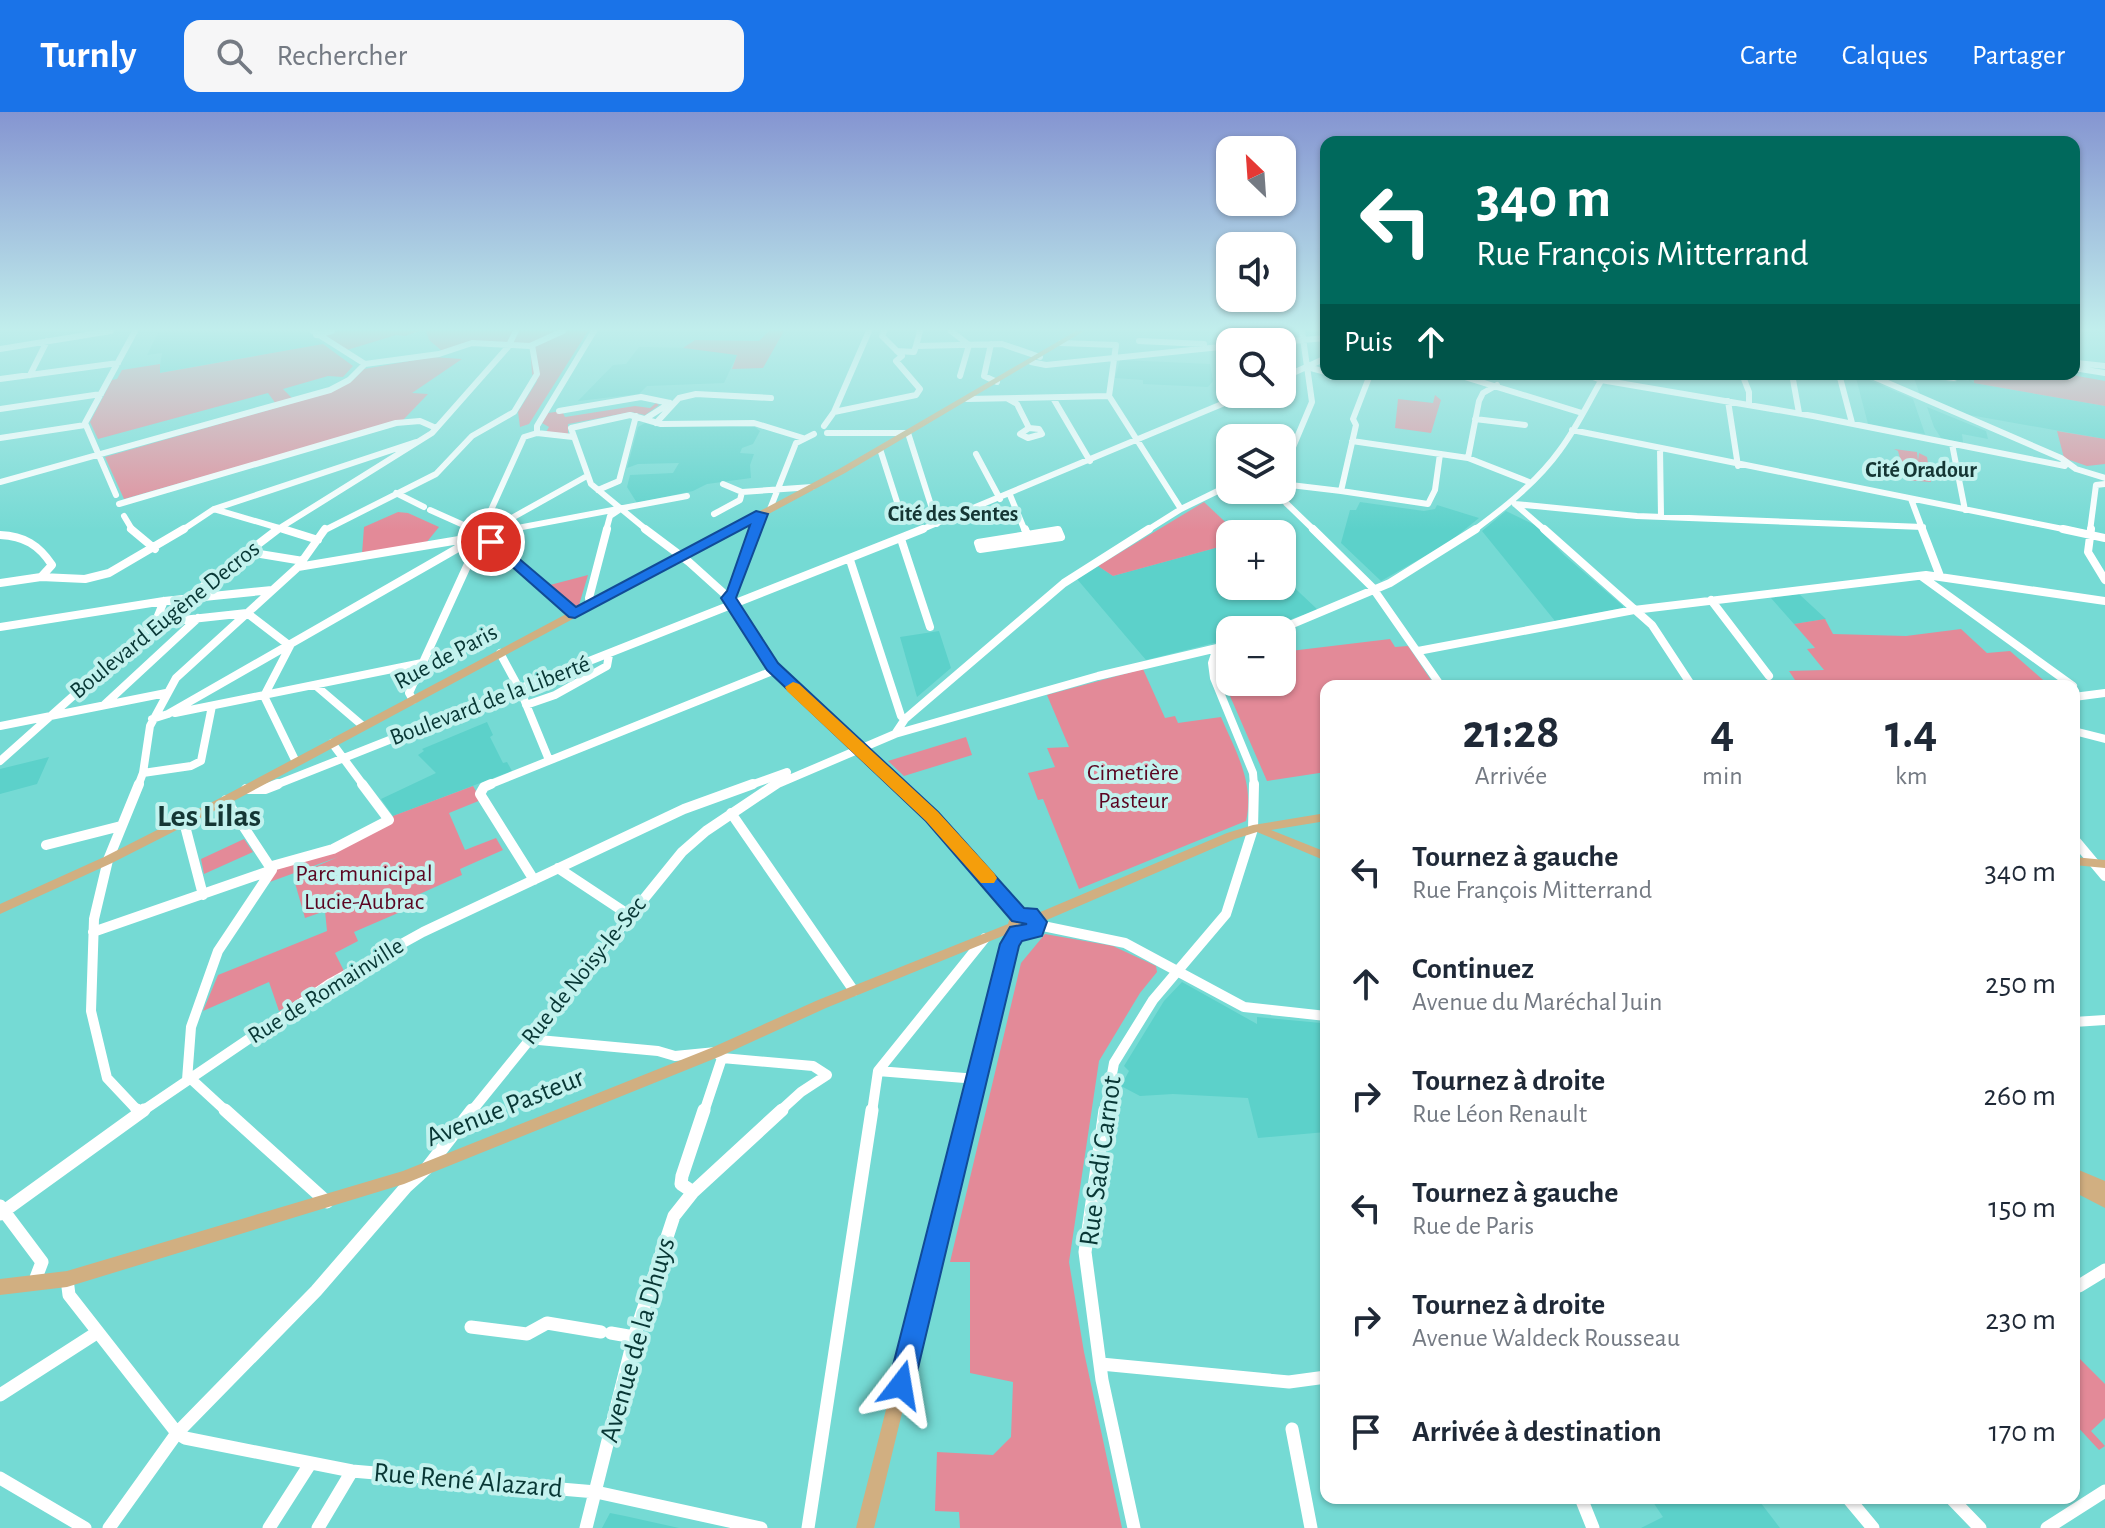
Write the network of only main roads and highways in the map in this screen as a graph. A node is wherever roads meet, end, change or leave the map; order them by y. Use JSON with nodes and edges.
{"nodes":[{"id":1,"x":970,"y":397,"type":"edge"},
{"id":2,"x":1320,"y":818,"type":"edge"},
{"id":3,"x":1253,"y":829,"type":"junction"},
{"id":4,"x":1320,"y":855,"type":"edge"},
{"id":5,"x":2080,"y":862,"type":"edge"},
{"id":6,"x":2100,"y":864,"type":"edge"},
{"id":7,"x":0,"y":909,"type":"edge"},
{"id":8,"x":1037,"y":922,"type":"junction"},
{"id":9,"x":1016,"y":925,"type":"junction"},
{"id":10,"x":2080,"y":1178,"type":"edge"},
{"id":11,"x":2080,"y":1188,"type":"edge"},
{"id":12,"x":2105,"y":1188,"type":"edge"},
{"id":13,"x":2105,"y":1201,"type":"edge"},
{"id":14,"x":0,"y":1287,"type":"edge"},
{"id":15,"x":865,"y":1528,"type":"edge"}],
"edges":[{"from":1,"to":7,"type":"main road","name":"Rue de Paris"},
{"from":2,"to":3,"type":"main road"},
{"from":3,"to":4,"type":"main road"},
{"from":3,"to":8,"type":"main road"},
{"from":5,"to":6,"type":"main road"},
{"from":8,"to":9,"type":"main road"},
{"from":8,"to":9,"type":"main road","name":"Avenue Pasteur"},
{"from":9,"to":14,"type":"main road","name":"Avenue Pasteur"},
{"from":9,"to":15,"type":"main road"},
{"from":10,"to":12,"type":"main road"},
{"from":11,"to":13,"type":"main road"}]}
